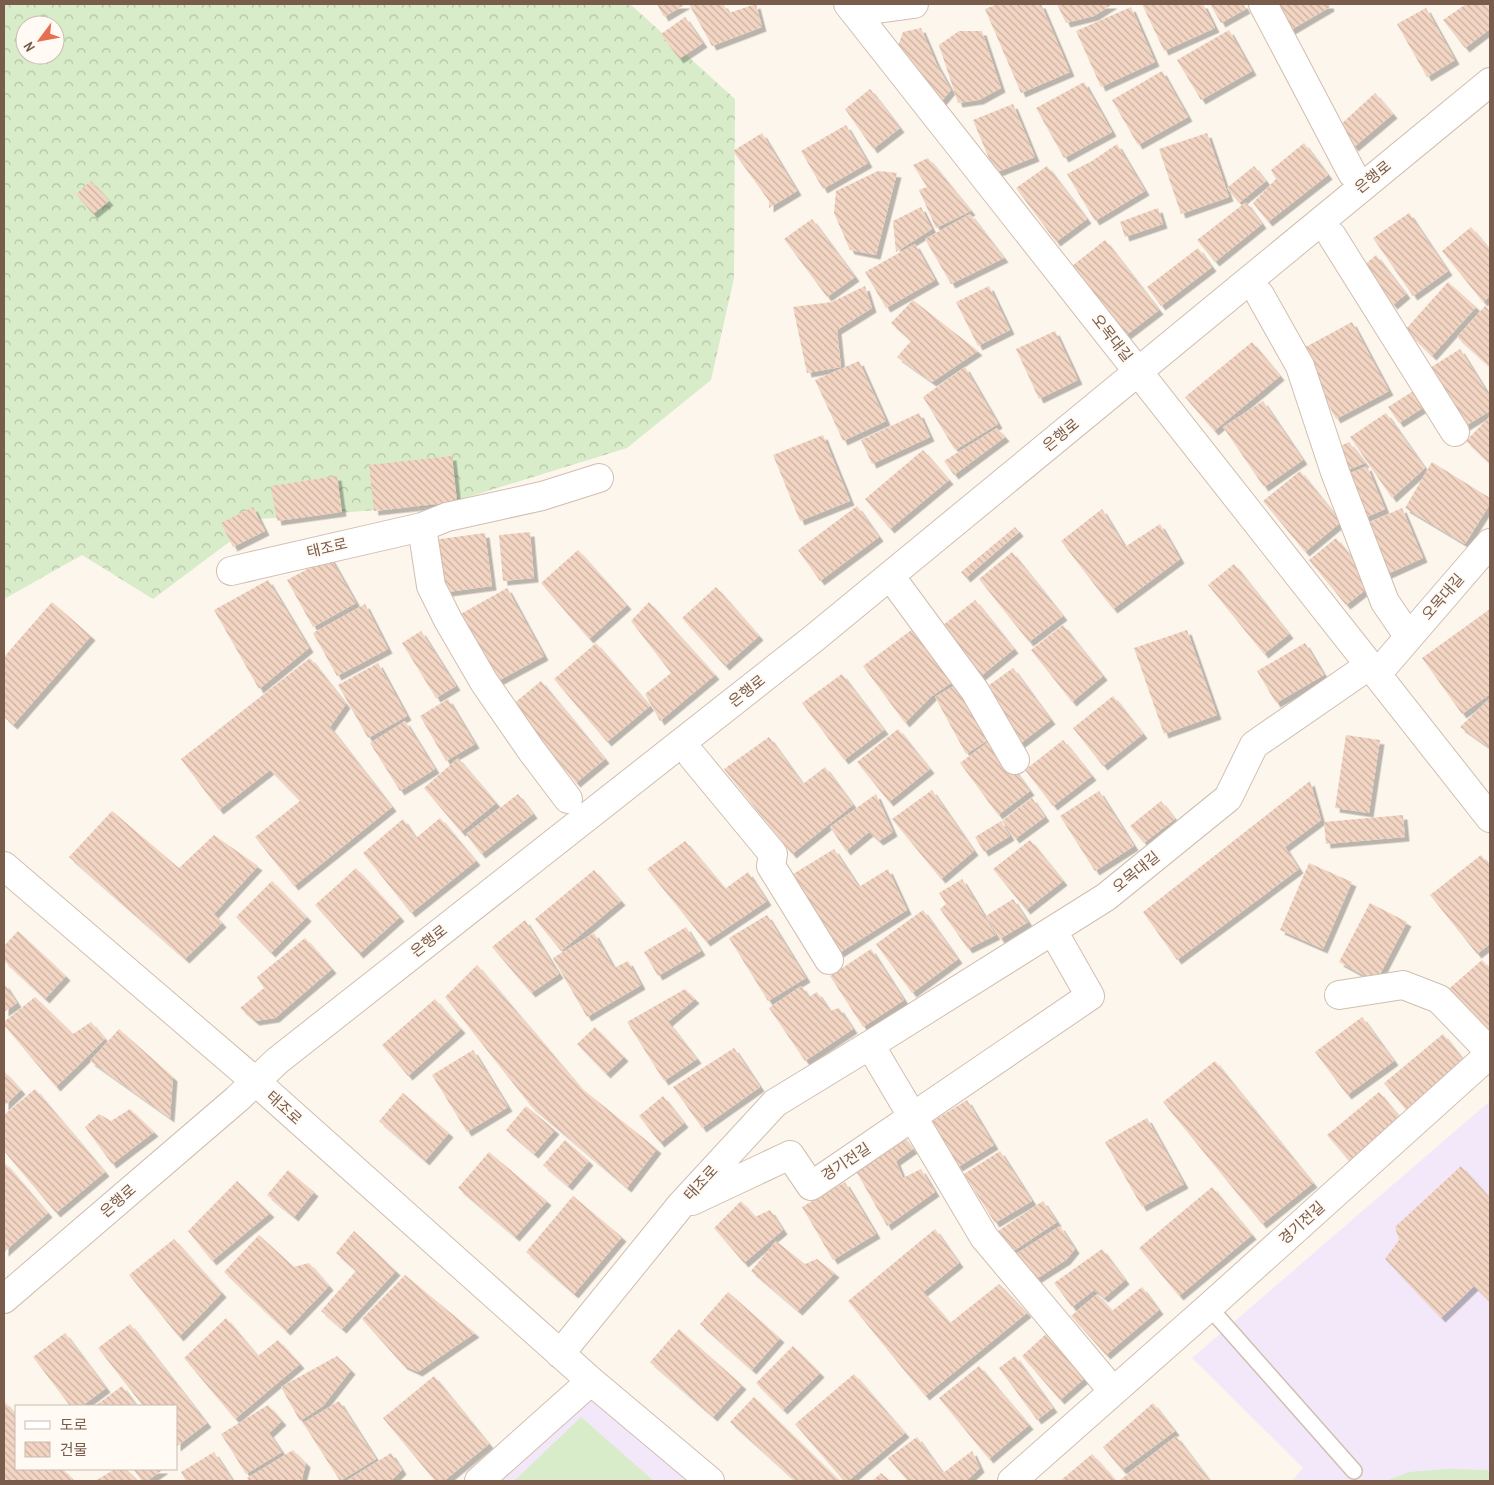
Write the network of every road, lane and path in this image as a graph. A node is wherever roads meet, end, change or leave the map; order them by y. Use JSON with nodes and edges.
{"nodes":[{"id":1,"x":914,"y":4,"type":"edge"},
{"id":2,"x":1263,"y":4,"type":"edge"},
{"id":3,"x":852,"y":8,"type":"edge"},
{"id":4,"x":1490,"y":82,"type":"edge"},
{"id":5,"x":1352,"y":173,"type":"dead end"},
{"id":6,"x":1332,"y":236,"type":"dead end"},
{"id":7,"x":1260,"y":295,"type":"dead end"},
{"id":8,"x":1138,"y":371,"type":"junction"},
{"id":9,"x":1455,"y":432,"type":"dead end"},
{"id":10,"x":599,"y":478,"type":"dead end"},
{"id":11,"x":422,"y":527,"type":"junction"},
{"id":12,"x":1490,"y":543,"type":"edge"},
{"id":13,"x":231,"y":571,"type":"dead end"},
{"id":14,"x":899,"y":588,"type":"dead end"},
{"id":15,"x":1409,"y":637,"type":"junction"},
{"id":16,"x":1373,"y":669,"type":"junction"},
{"id":17,"x":692,"y":756,"type":"dead end"},
{"id":18,"x":1015,"y":760,"type":"dead end"},
{"id":19,"x":568,"y":799,"type":"dead end"},
{"id":20,"x":1490,"y":818,"type":"edge"},
{"id":21,"x":4,"y":866,"type":"edge"},
{"id":22,"x":1053,"y":931,"type":"junction"},
{"id":23,"x":829,"y":960,"type":"dead end"},
{"id":24,"x":1339,"y":995,"type":"dead end"},
{"id":25,"x":870,"y":1046,"type":"junction"},
{"id":26,"x":1490,"y":1053,"type":"edge"},
{"id":27,"x":255,"y":1081,"type":"junction"},
{"id":28,"x":913,"y":1117,"type":"junction"},
{"id":29,"x":680,"y":1206,"type":"junction"},
{"id":30,"x":4,"y":1299,"type":"edge"},
{"id":31,"x":1209,"y":1307,"type":"junction"},
{"id":32,"x":560,"y":1354,"type":"junction"},
{"id":33,"x":591,"y":1381,"type":"junction"},
{"id":34,"x":1113,"y":1391,"type":"junction"},
{"id":35,"x":1354,"y":1471,"type":"dead end"},
{"id":36,"x":479,"y":1481,"type":"edge"},
{"id":37,"x":710,"y":1481,"type":"edge"},
{"id":38,"x":1012,"y":1481,"type":"edge"}],
"edges":[{"from":1,"to":3,"type":"street","name":"오목대길"},
{"from":2,"to":5,"type":"street","name":"은행로"},
{"from":3,"to":8,"type":"street","name":"오목대길"},
{"from":4,"to":8,"type":"street","name":"은행로"},
{"from":6,"to":9,"type":"street"},
{"from":7,"to":15,"type":"street"},
{"from":8,"to":16,"type":"street","name":"오목대길"},
{"from":8,"to":27,"type":"street","name":"은행로"},
{"from":10,"to":11,"type":"street"},
{"from":11,"to":13,"type":"street","name":"태조로"},
{"from":11,"to":19,"type":"street"},
{"from":12,"to":15,"type":"street","name":"오목대길"},
{"from":14,"to":18,"type":"street"},
{"from":15,"to":16,"type":"street","name":"오목대길"},
{"from":16,"to":20,"type":"street","name":"오목대길"},
{"from":16,"to":22,"type":"street","name":"오목대길"},
{"from":17,"to":23,"type":"street"},
{"from":21,"to":27,"type":"street","name":"태조로"},
{"from":22,"to":25,"type":"street","name":"오목대길"},
{"from":22,"to":28,"type":"street","name":"경기전길"},
{"from":24,"to":26,"type":"street","name":"경기전길"},
{"from":25,"to":28,"type":"street"},
{"from":25,"to":29,"type":"street","name":"태조로"},
{"from":26,"to":31,"type":"street","name":"경기전길"},
{"from":27,"to":30,"type":"street","name":"은행로"},
{"from":27,"to":32,"type":"street","name":"태조로"},
{"from":28,"to":29,"type":"street","name":"경기전길"},
{"from":28,"to":34,"type":"street"},
{"from":29,"to":32,"type":"street","name":"태조로"},
{"from":31,"to":34,"type":"street","name":"경기전길"},
{"from":31,"to":35,"type":"lane"},
{"from":32,"to":33,"type":"street","name":"태조로"},
{"from":33,"to":36,"type":"street"},
{"from":33,"to":37,"type":"street","name":"태조로"},
{"from":34,"to":38,"type":"street","name":"경기전길"}]}
